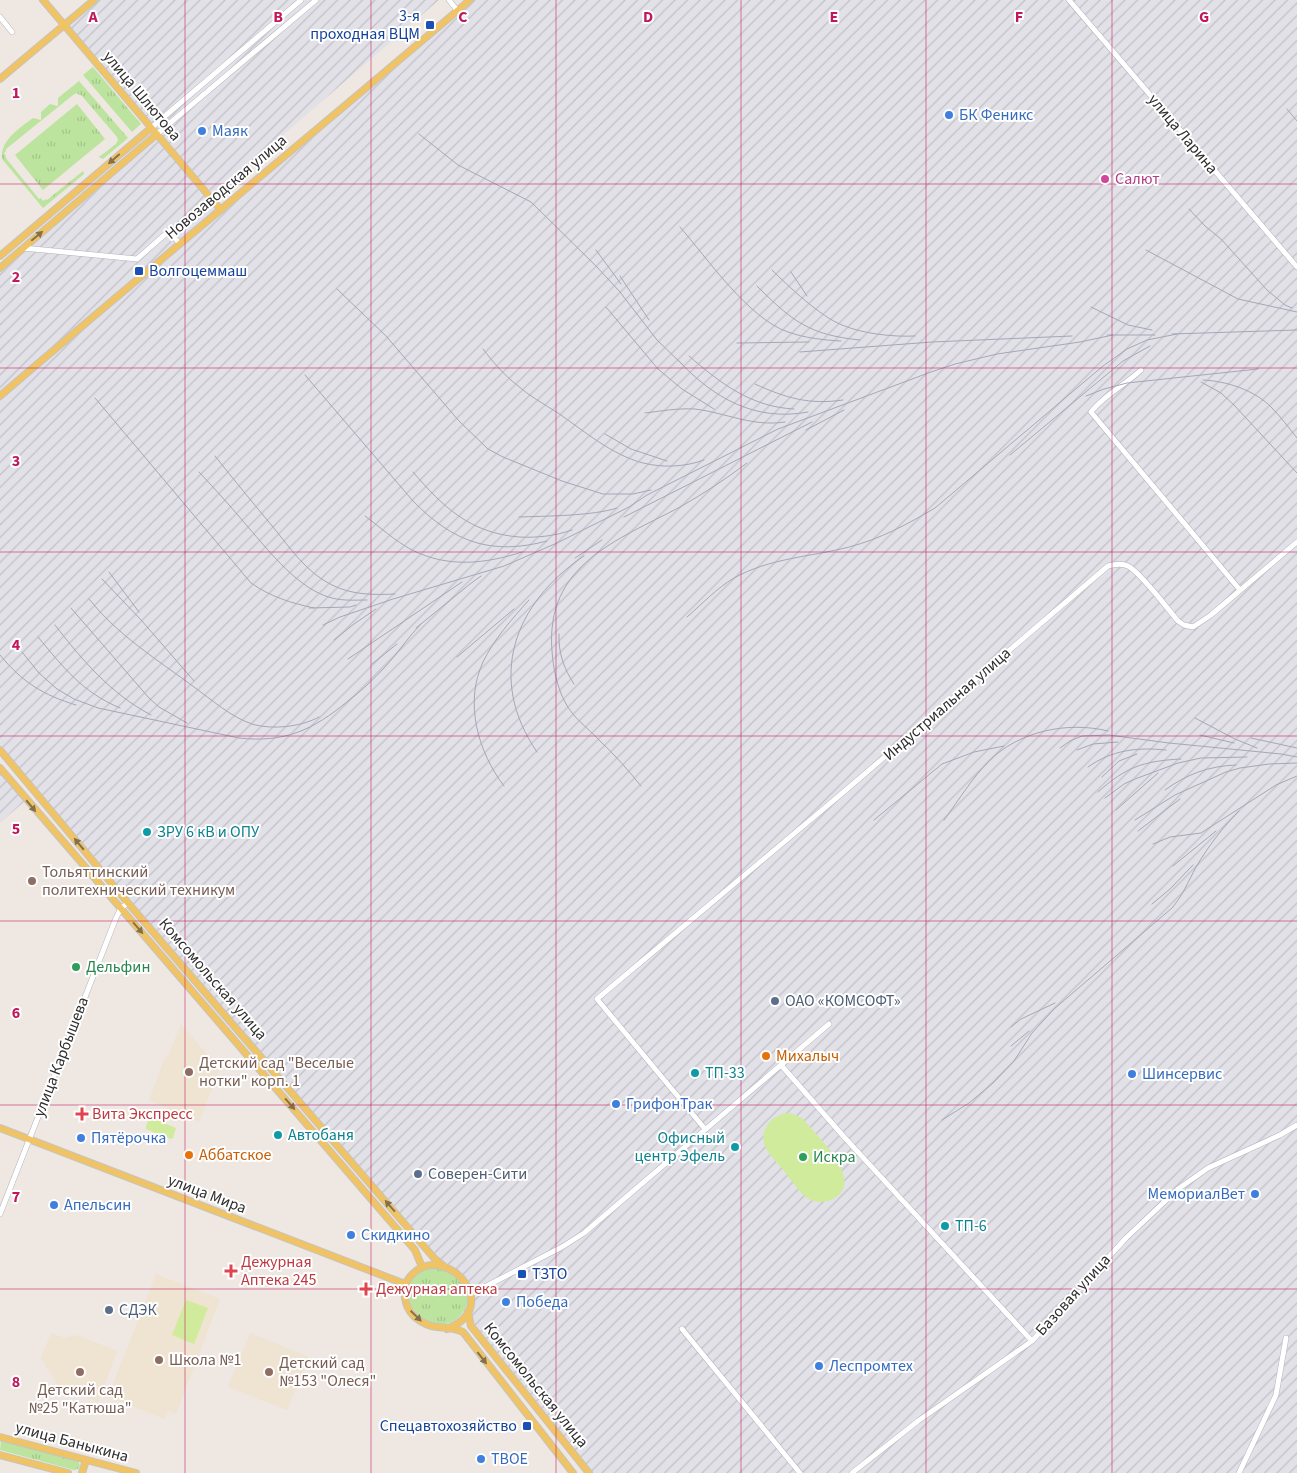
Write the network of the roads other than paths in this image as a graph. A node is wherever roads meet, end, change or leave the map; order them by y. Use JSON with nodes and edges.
{"nodes":[{"id":1,"x":43,"y":0,"type":"edge"},
{"id":2,"x":94,"y":0,"type":"edge"},
{"id":3,"x":300,"y":0,"type":"edge"},
{"id":4,"x":316,"y":0,"type":"edge"},
{"id":5,"x":449,"y":0,"type":"edge"},
{"id":6,"x":470,"y":0,"type":"edge"},
{"id":7,"x":1069,"y":0,"type":"edge"},
{"id":8,"x":457,"y":10,"type":"junction"},
{"id":9,"x":0,"y":17,"type":"edge"},
{"id":10,"x":64,"y":25,"type":"junction"},
{"id":11,"x":12,"y":32,"type":"dead end"},
{"id":12,"x":0,"y":79,"type":"edge"},
{"id":13,"x":151,"y":128,"type":"junction"},
{"id":14,"x":157,"y":134,"type":"junction"},
{"id":15,"x":221,"y":210,"type":"junction"},
{"id":16,"x":180,"y":243,"type":"junction"},
{"id":17,"x":23,"y":248,"type":"junction"},
{"id":18,"x":0,"y":256,"type":"edge"},
{"id":19,"x":1297,"y":267,"type":"edge"},
{"id":20,"x":0,"y":268,"type":"edge"},
{"id":21,"x":1141,"y":370,"type":"dead end"},
{"id":22,"x":0,"y":396,"type":"edge"},
{"id":23,"x":1297,"y":542,"type":"edge"},
{"id":24,"x":1240,"y":590,"type":"junction"},
{"id":25,"x":0,"y":750,"type":"edge"},
{"id":26,"x":0,"y":768,"type":"edge"},
{"id":27,"x":128,"y":903,"type":"junction"},
{"id":28,"x":121,"y":908,"type":"junction"},
{"id":29,"x":203,"y":988,"type":"junction"},
{"id":30,"x":195,"y":994,"type":"junction"},
{"id":31,"x":829,"y":1024,"type":"dead end"},
{"id":32,"x":781,"y":1065,"type":"junction"},
{"id":33,"x":320,"y":1125,"type":"junction"},
{"id":34,"x":1297,"y":1126,"type":"edge"},
{"id":35,"x":0,"y":1128,"type":"edge"},
{"id":36,"x":705,"y":1129,"type":"junction"},
{"id":37,"x":313,"y":1131,"type":"junction"},
{"id":38,"x":29,"y":1140,"type":"junction"},
{"id":39,"x":0,"y":1214,"type":"edge"},
{"id":40,"x":422,"y":1267,"type":"junction"},
{"id":41,"x":446,"y":1268,"type":"junction"},
{"id":42,"x":405,"y":1284,"type":"junction"},
{"id":43,"x":471,"y":1294,"type":"junction"},
{"id":44,"x":468,"y":1312,"type":"junction"},
{"id":45,"x":447,"y":1329,"type":"junction"},
{"id":46,"x":682,"y":1329,"type":"dead end"},
{"id":47,"x":1286,"y":1338,"type":"dead end"},
{"id":48,"x":1032,"y":1340,"type":"junction"},
{"id":49,"x":0,"y":1437,"type":"edge"},
{"id":50,"x":0,"y":1455,"type":"edge"},
{"id":51,"x":86,"y":1460,"type":"junction"},
{"id":52,"x":68,"y":1473,"type":"edge"},
{"id":53,"x":82,"y":1473,"type":"edge"},
{"id":54,"x":136,"y":1473,"type":"edge"},
{"id":55,"x":573,"y":1473,"type":"edge"},
{"id":56,"x":589,"y":1473,"type":"edge"},
{"id":57,"x":800,"y":1473,"type":"edge"},
{"id":58,"x":852,"y":1473,"type":"edge"},
{"id":59,"x":1239,"y":1473,"type":"edge"}],
"edges":[{"from":1,"to":10,"type":"main road","name":"улица Шлютова"},
{"from":2,"to":10,"type":"main road"},
{"from":3,"to":13,"type":"street"},
{"from":4,"to":14,"type":"street"},
{"from":5,"to":8,"type":"street"},
{"from":6,"to":8,"type":"main road","name":"Новозаводская улица"},
{"from":7,"to":19,"type":"street","name":"улица Ларина"},
{"from":8,"to":15,"type":"main road","name":"Новозаводская улица"},
{"from":9,"to":11,"type":"street"},
{"from":10,"to":12,"type":"main road"},
{"from":10,"to":13,"type":"main road","name":"улица Шлютова"},
{"from":13,"to":14,"type":"main road","name":"улица Шлютова"},
{"from":13,"to":18,"type":"main road","one_way":true},
{"from":14,"to":15,"type":"main road","name":"улица Шлютова"},
{"from":17,"to":14,"type":"main road","one_way":true},
{"from":15,"to":16,"type":"main road","name":"Новозаводская улица"},
{"from":16,"to":17,"type":"street"},
{"from":16,"to":22,"type":"main road","name":"Новозаводская улица"},
{"from":17,"to":20,"type":"main road"},
{"from":21,"to":24,"type":"street"},
{"from":23,"to":24,"type":"street","name":"Индустриальная улица"},
{"from":24,"to":36,"type":"street","name":"Индустриальная улица"},
{"from":27,"to":25,"type":"main road","name":"Комсомольская улица","one_way":true},
{"from":26,"to":28,"type":"main road","name":"Комсомольская улица","one_way":true},
{"from":27,"to":28,"type":"street"},
{"from":27,"to":29,"type":"main road","name":"Комсомольская улица"},
{"from":28,"to":30,"type":"main road","name":"Комсомольская улица","one_way":true},
{"from":28,"to":38,"type":"street","name":"улица Карбышева"},
{"from":29,"to":30,"type":"main road"},
{"from":29,"to":33,"type":"main road","name":"Комсомольская улица"},
{"from":30,"to":37,"type":"main road","name":"Комсомольская улица","one_way":true},
{"from":31,"to":32,"type":"street"},
{"from":32,"to":36,"type":"street"},
{"from":32,"to":48,"type":"street"},
{"from":33,"to":37,"type":"main road"},
{"from":41,"to":33,"type":"main road","name":"Комсомольская улица","one_way":true},
{"from":34,"to":48,"type":"street","name":"Базовая улица"},
{"from":35,"to":38,"type":"main road","name":"улица Мира"},
{"from":36,"to":43,"type":"street"},
{"from":37,"to":40,"type":"main road","name":"Комсомольская улица"},
{"from":38,"to":39,"type":"street","name":"улица Карбышева"},
{"from":38,"to":42,"type":"main road","name":"улица Мира"},
{"from":40,"to":41,"type":"main road"},
{"from":40,"to":42,"type":"main road"},
{"from":41,"to":43,"type":"main road"},
{"from":42,"to":45,"type":"main road","one_way":true},
{"from":43,"to":44,"type":"main road"},
{"from":44,"to":45,"type":"main road"},
{"from":44,"to":56,"type":"main road","name":"Комсомольская улица"},
{"from":45,"to":55,"type":"main road","name":"Комсомольская улица","one_way":true},
{"from":46,"to":57,"type":"street"},
{"from":47,"to":59,"type":"street"},
{"from":48,"to":58,"type":"street","name":"Базовая улица"},
{"from":49,"to":51,"type":"main road","name":"улица Баныкина"},
{"from":50,"to":52,"type":"main road","name":"улица Баныкина"},
{"from":51,"to":53,"type":"main road"},
{"from":51,"to":54,"type":"main road","name":"улица Баныкина"}]}
